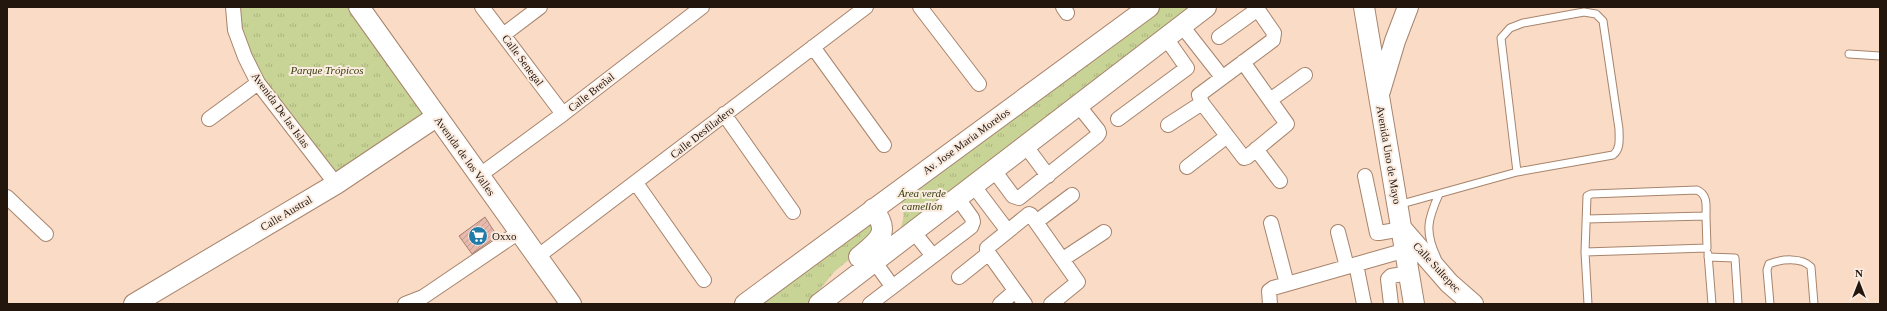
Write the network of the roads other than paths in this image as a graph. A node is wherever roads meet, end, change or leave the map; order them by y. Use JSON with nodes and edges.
{"nodes":[{"id":1,"x":233,"y":7,"type":"edge"},
{"id":2,"x":359,"y":7,"type":"edge"},
{"id":3,"x":482,"y":7,"type":"edge"},
{"id":4,"x":540,"y":7,"type":"edge"},
{"id":5,"x":702,"y":7,"type":"edge"},
{"id":6,"x":866,"y":7,"type":"edge"},
{"id":7,"x":920,"y":7,"type":"edge"},
{"id":8,"x":1149,"y":7,"type":"edge"},
{"id":9,"x":1206,"y":7,"type":"edge"},
{"id":10,"x":1364,"y":7,"type":"edge"},
{"id":11,"x":1408,"y":7,"type":"edge"},
{"id":12,"x":1257,"y":8,"type":"edge"},
{"id":13,"x":1182,"y":26,"type":"junction"},
{"id":14,"x":503,"y":35,"type":"junction"},
{"id":15,"x":1219,"y":37,"type":"dead end"},
{"id":16,"x":1166,"y":38,"type":"junction"},
{"id":17,"x":813,"y":47,"type":"junction"},
{"id":18,"x":1849,"y":54,"type":"dead end"},
{"id":19,"x":1880,"y":56,"type":"edge"},
{"id":20,"x":1243,"y":62,"type":"junction"},
{"id":21,"x":1305,"y":74,"type":"dead end"},
{"id":22,"x":1222,"y":77,"type":"junction"},
{"id":23,"x":258,"y":83,"type":"junction"},
{"id":24,"x":979,"y":84,"type":"dead end"},
{"id":25,"x":1379,"y":97,"type":"junction"},
{"id":26,"x":1270,"y":100,"type":"junction"},
{"id":27,"x":1202,"y":103,"type":"junction"},
{"id":28,"x":1078,"y":105,"type":"junction"},
{"id":29,"x":563,"y":114,"type":"junction"},
{"id":30,"x":724,"y":114,"type":"junction"},
{"id":31,"x":436,"y":117,"type":"junction"},
{"id":32,"x":209,"y":119,"type":"dead end"},
{"id":33,"x":1118,"y":119,"type":"dead end"},
{"id":34,"x":1168,"y":125,"type":"dead end"},
{"id":35,"x":1226,"y":137,"type":"junction"},
{"id":36,"x":884,"y":145,"type":"dead end"},
{"id":37,"x":1025,"y":145,"type":"junction"},
{"id":38,"x":1256,"y":150,"type":"junction"},
{"id":39,"x":1187,"y":167,"type":"dead end"},
{"id":40,"x":993,"y":170,"type":"junction"},
{"id":41,"x":1517,"y":172,"type":"junction"},
{"id":42,"x":480,"y":175,"type":"junction"},
{"id":43,"x":1048,"y":176,"type":"junction"},
{"id":44,"x":1365,"y":176,"type":"dead end"},
{"id":45,"x":1280,"y":181,"type":"dead end"},
{"id":46,"x":636,"y":183,"type":"junction"},
{"id":47,"x":336,"y":184,"type":"junction"},
{"id":48,"x":973,"y":185,"type":"junction"},
{"id":49,"x":1439,"y":194,"type":"junction"},
{"id":50,"x":1072,"y":195,"type":"dead end"},
{"id":51,"x":7,"y":197,"type":"edge"},
{"id":52,"x":957,"y":197,"type":"junction"},
{"id":53,"x":1398,"y":205,"type":"junction"},
{"id":54,"x":872,"y":209,"type":"junction"},
{"id":55,"x":793,"y":212,"type":"dead end"},
{"id":56,"x":1706,"y":216,"type":"junction"},
{"id":57,"x":1586,"y":219,"type":"junction"},
{"id":58,"x":1036,"y":222,"type":"junction"},
{"id":59,"x":1271,"y":223,"type":"dead end"},
{"id":60,"x":1402,"y":229,"type":"junction"},
{"id":61,"x":1007,"y":230,"type":"junction"},
{"id":62,"x":913,"y":231,"type":"junction"},
{"id":63,"x":519,"y":232,"type":"junction"},
{"id":64,"x":1104,"y":232,"type":"dead end"},
{"id":65,"x":1338,"y":232,"type":"dead end"},
{"id":66,"x":46,"y":234,"type":"dead end"},
{"id":67,"x":1707,"y":248,"type":"junction"},
{"id":68,"x":1406,"y":250,"type":"junction"},
{"id":69,"x":1586,"y":252,"type":"junction"},
{"id":70,"x":989,"y":253,"type":"junction"},
{"id":71,"x":933,"y":256,"type":"junction"},
{"id":72,"x":537,"y":257,"type":"junction"},
{"id":73,"x":1708,"y":257,"type":"junction"},
{"id":74,"x":1062,"y":259,"type":"junction"},
{"id":75,"x":874,"y":261,"type":"junction"},
{"id":76,"x":1352,"y":266,"type":"junction"},
{"id":77,"x":1409,"y":273,"type":"junction"},
{"id":78,"x":959,"y":277,"type":"dead end"},
{"id":79,"x":704,"y":280,"type":"dead end"},
{"id":80,"x":1449,"y":283,"type":"junction"},
{"id":81,"x":1287,"y":284,"type":"junction"},
{"id":82,"x":892,"y":286,"type":"junction"},
{"id":83,"x":1015,"y":291,"type":"junction"},
{"id":84,"x":426,"y":300,"type":"edge"},
{"id":85,"x":1055,"y":303,"type":"edge"},
{"id":86,"x":134,"y":304,"type":"edge"},
{"id":87,"x":405,"y":304,"type":"edge"},
{"id":88,"x":570,"y":304,"type":"edge"},
{"id":89,"x":745,"y":304,"type":"edge"},
{"id":90,"x":818,"y":304,"type":"edge"},
{"id":91,"x":870,"y":304,"type":"edge"},
{"id":92,"x":1000,"y":304,"type":"edge"},
{"id":93,"x":1025,"y":304,"type":"edge"},
{"id":94,"x":1270,"y":304,"type":"edge"},
{"id":95,"x":1364,"y":304,"type":"edge"},
{"id":96,"x":1391,"y":304,"type":"edge"},
{"id":97,"x":1414,"y":304,"type":"edge"},
{"id":98,"x":1473,"y":304,"type":"edge"},
{"id":99,"x":1588,"y":304,"type":"edge"},
{"id":100,"x":1712,"y":304,"type":"edge"},
{"id":101,"x":1738,"y":304,"type":"edge"},
{"id":102,"x":1770,"y":304,"type":"edge"},
{"id":103,"x":1814,"y":304,"type":"edge"}],
"edges":[{"from":1,"to":23,"type":"street","name":"Avenida De las Islas"},
{"from":2,"to":31,"type":"main road","name":"Avenida de los Valles"},
{"from":3,"to":14,"type":"street","name":"Calle Senegal"},
{"from":4,"to":14,"type":"street"},
{"from":5,"to":29,"type":"street","name":"Calle Breñal"},
{"from":6,"to":17,"type":"street","name":"Calle Desfiladero"},
{"from":7,"to":24,"type":"street"},
{"from":8,"to":54,"type":"main road","name":"Av. Jose Maria Morelos"},
{"from":9,"to":13,"type":"main road"},
{"from":10,"to":25,"type":"main road","name":"Avenida Uno de Mayo"},
{"from":11,"to":25,"type":"main road"},
{"from":12,"to":15,"type":"street"},
{"from":12,"to":20,"type":"street"},
{"from":13,"to":16,"type":"main road"},
{"from":13,"to":22,"type":"street"},
{"from":14,"to":29,"type":"street","name":"Calle Senegal"},
{"from":16,"to":28,"type":"main road"},
{"from":16,"to":33,"type":"street"},
{"from":17,"to":30,"type":"street","name":"Calle Desfiladero"},
{"from":17,"to":36,"type":"street"},
{"from":18,"to":19,"type":"lane"},
{"from":20,"to":22,"type":"street"},
{"from":20,"to":26,"type":"street"},
{"from":21,"to":26,"type":"street"},
{"from":22,"to":27,"type":"street"},
{"from":23,"to":32,"type":"street"},
{"from":23,"to":47,"type":"street","name":"Avenida De las Islas"},
{"from":25,"to":53,"type":"main road","name":"Avenida Uno de Mayo"},
{"from":26,"to":38,"type":"street"},
{"from":27,"to":34,"type":"street"},
{"from":27,"to":35,"type":"street"},
{"from":28,"to":37,"type":"main road"},
{"from":28,"to":43,"type":"street"},
{"from":29,"to":42,"type":"street","name":"Calle Breñal"},
{"from":30,"to":46,"type":"street","name":"Calle Desfiladero"},
{"from":30,"to":55,"type":"street"},
{"from":31,"to":42,"type":"main road","name":"Avenida de los Valles"},
{"from":31,"to":47,"type":"main road","name":"Calle Austral"},
{"from":35,"to":38,"type":"street"},
{"from":35,"to":39,"type":"street"},
{"from":37,"to":40,"type":"main road"},
{"from":37,"to":43,"type":"street"},
{"from":38,"to":45,"type":"street"},
{"from":40,"to":43,"type":"street"},
{"from":40,"to":48,"type":"main road"},
{"from":41,"to":41,"type":"lane"},
{"from":41,"to":49,"type":"lane"},
{"from":42,"to":63,"type":"main road","name":"Avenida de los Valles"},
{"from":44,"to":60,"type":"street"},
{"from":46,"to":72,"type":"street","name":"Calle Desfiladero"},
{"from":46,"to":79,"type":"street"},
{"from":47,"to":86,"type":"main road","name":"Calle Austral"},
{"from":48,"to":52,"type":"main road"},
{"from":48,"to":61,"type":"street"},
{"from":49,"to":53,"type":"lane"},
{"from":49,"to":80,"type":"lane"},
{"from":50,"to":58,"type":"street"},
{"from":51,"to":66,"type":"street"},
{"from":52,"to":62,"type":"main road"},
{"from":52,"to":71,"type":"street"},
{"from":53,"to":60,"type":"main road","name":"Avenida Uno de Mayo"},
{"from":54,"to":89,"type":"main road","name":"Av. Jose Maria Morelos"},
{"from":54,"to":90,"type":"main road"},
{"from":56,"to":57,"type":"lane"},
{"from":56,"to":57,"type":"lane"},
{"from":56,"to":67,"type":"lane"},
{"from":57,"to":69,"type":"lane"},
{"from":58,"to":61,"type":"street"},
{"from":58,"to":74,"type":"street"},
{"from":59,"to":81,"type":"street"},
{"from":60,"to":68,"type":"main road","name":"Avenida Uno de Mayo"},
{"from":60,"to":80,"type":"main road","name":"Calle Sultepec"},
{"from":61,"to":70,"type":"street"},
{"from":62,"to":71,"type":"street"},
{"from":62,"to":75,"type":"main road"},
{"from":63,"to":72,"type":"main road","name":"Avenida de los Valles"},
{"from":63,"to":84,"type":"street"},
{"from":64,"to":74,"type":"street"},
{"from":65,"to":76,"type":"street"},
{"from":67,"to":69,"type":"lane"},
{"from":67,"to":73,"type":"lane"},
{"from":68,"to":76,"type":"street"},
{"from":68,"to":77,"type":"main road","name":"Avenida Uno de Mayo"},
{"from":69,"to":99,"type":"lane"},
{"from":70,"to":78,"type":"street"},
{"from":70,"to":83,"type":"street"},
{"from":71,"to":82,"type":"street"},
{"from":72,"to":88,"type":"main road","name":"Avenida de los Valles"},
{"from":73,"to":100,"type":"lane"},
{"from":73,"to":101,"type":"lane"},
{"from":74,"to":85,"type":"street"},
{"from":75,"to":82,"type":"street"},
{"from":75,"to":90,"type":"main road"},
{"from":76,"to":81,"type":"street"},
{"from":76,"to":95,"type":"street"},
{"from":77,"to":96,"type":"street"},
{"from":77,"to":97,"type":"main road","name":"Avenida Uno de Mayo"},
{"from":80,"to":98,"type":"main road","name":"Calle Sultepec"},
{"from":81,"to":94,"type":"street"},
{"from":82,"to":91,"type":"street"},
{"from":83,"to":92,"type":"street"},
{"from":83,"to":93,"type":"street"},
{"from":84,"to":87,"type":"street"},
{"from":102,"to":103,"type":"lane"}]}
